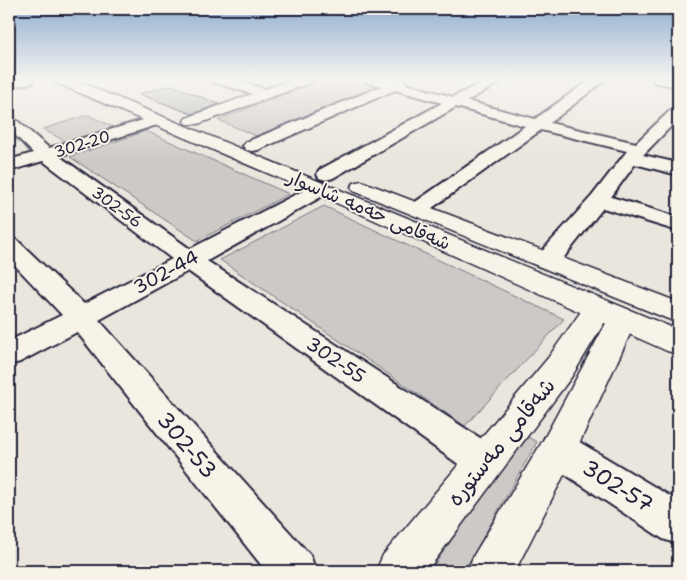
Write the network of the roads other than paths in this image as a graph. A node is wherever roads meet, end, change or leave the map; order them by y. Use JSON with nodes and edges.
{"nodes":[{"id":1,"x":121,"y":106,"type":"edge"},
{"id":2,"x":154,"y":106,"type":"edge"},
{"id":3,"x":233,"y":106,"type":"edge"},
{"id":4,"x":346,"y":106,"type":"edge"},
{"id":5,"x":447,"y":106,"type":"edge"},
{"id":6,"x":469,"y":106,"type":"edge"},
{"id":7,"x":564,"y":106,"type":"edge"},
{"id":8,"x":678,"y":111,"type":"edge"},
{"id":9,"x":9,"y":121,"type":"edge"},
{"id":10,"x":156,"y":121,"type":"junction"},
{"id":11,"x":192,"y":121,"type":"junction"},
{"id":12,"x":538,"y":125,"type":"junction"},
{"id":13,"x":670,"y":128,"type":"edge"},
{"id":14,"x":252,"y":146,"type":"junction"},
{"id":15,"x":635,"y":153,"type":"junction"},
{"id":16,"x":46,"y":155,"type":"junction"},
{"id":17,"x":9,"y":166,"type":"edge"},
{"id":18,"x":678,"y":169,"type":"edge"},
{"id":19,"x":323,"y":182,"type":"junction"},
{"id":20,"x":599,"y":200,"type":"junction"},
{"id":21,"x":418,"y":209,"type":"junction"},
{"id":22,"x":678,"y":224,"type":"edge"},
{"id":23,"x":9,"y":245,"type":"edge"},
{"id":24,"x":189,"y":260,"type":"junction"},
{"id":25,"x":548,"y":261,"type":"junction"},
{"id":26,"x":678,"y":313,"type":"edge"},
{"id":27,"x":610,"y":314,"type":"junction"},
{"id":28,"x":81,"y":318,"type":"junction"},
{"id":29,"x":678,"y":343,"type":"edge"},
{"id":30,"x":9,"y":354,"type":"edge"},
{"id":31,"x":577,"y":373,"type":"junction"},
{"id":32,"x":558,"y":449,"type":"junction"},
{"id":33,"x":484,"y":461,"type":"junction"},
{"id":34,"x":678,"y":524,"type":"edge"},
{"id":35,"x":294,"y":571,"type":"edge"},
{"id":36,"x":400,"y":571,"type":"edge"},
{"id":37,"x":490,"y":571,"type":"edge"}],
"edges":[{"from":1,"to":10,"type":"main road","name":"شەقامی حەمە شاسوار"},
{"from":2,"to":11,"type":"main road","name":"شەقامی حەمە شاسوار"},
{"from":3,"to":11,"type":"main road"},
{"from":4,"to":14,"type":"street"},
{"from":5,"to":19,"type":"street","name":"302-44"},
{"from":6,"to":12,"type":"street"},
{"from":7,"to":12,"type":"street"},
{"from":8,"to":13,"type":"street"},
{"from":9,"to":16,"type":"street","name":"302-56"},
{"from":10,"to":16,"type":"street","name":"302-20"},
{"from":10,"to":19,"type":"main road","name":"شەقامی حەمە شاسوار"},
{"from":11,"to":14,"type":"main road","name":"شەقامی حەمە شاسوار"},
{"from":12,"to":15,"type":"street"},
{"from":12,"to":21,"type":"street"},
{"from":13,"to":15,"type":"street"},
{"from":14,"to":19,"type":"main road","name":"شەقامی حەمە شاسوار"},
{"from":15,"to":18,"type":"street"},
{"from":15,"to":20,"type":"street"},
{"from":16,"to":17,"type":"street","name":"302-20"},
{"from":16,"to":24,"type":"street","name":"302-56"},
{"from":19,"to":21,"type":"main road","name":"شەقامی حەمە شاسوار"},
{"from":19,"to":24,"type":"street","name":"302-44"},
{"from":19,"to":27,"type":"main road","name":"شەقامی حەمە شاسوار"},
{"from":20,"to":22,"type":"street"},
{"from":20,"to":25,"type":"street"},
{"from":21,"to":25,"type":"main road","name":"شەقامی حەمە شاسوار"},
{"from":23,"to":28,"type":"street","name":"302-53"},
{"from":24,"to":28,"type":"street","name":"302-44"},
{"from":24,"to":33,"type":"street","name":"302-55"},
{"from":25,"to":26,"type":"main road","name":"شەقامی حەمە شاسوار"},
{"from":27,"to":29,"type":"main road","name":"شەقامی حەمە شاسوار"},
{"from":27,"to":31,"type":"main road","name":"شەقامی مەستورە"},
{"from":28,"to":30,"type":"street","name":"302-44"},
{"from":28,"to":35,"type":"street","name":"302-53"},
{"from":31,"to":32,"type":"main road","name":"شەقامی مەستورە"},
{"from":31,"to":33,"type":"main road","name":"شەقامی مەستورە"},
{"from":32,"to":34,"type":"street","name":"302-57"},
{"from":32,"to":37,"type":"main road","name":"شەقامی مەستورە"},
{"from":33,"to":36,"type":"main road","name":"شەقامی مەستورە"}]}
